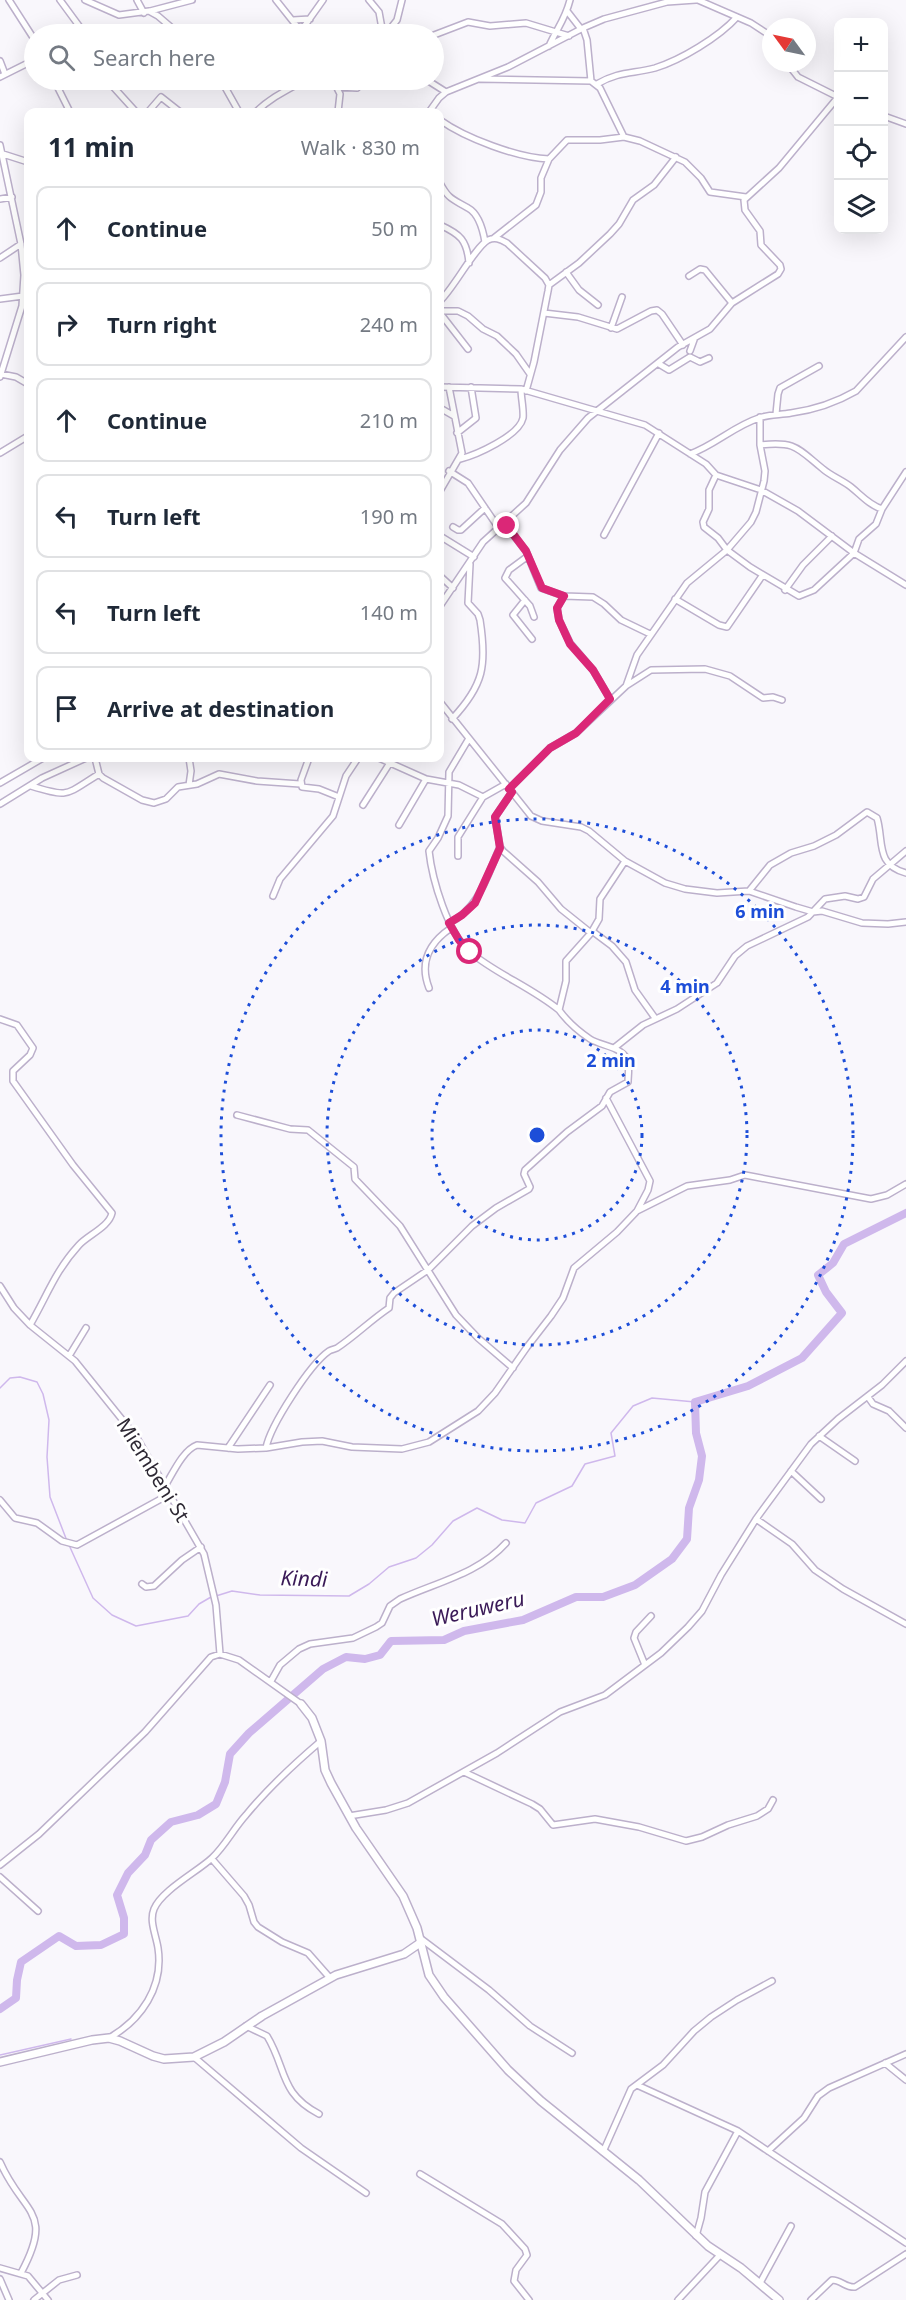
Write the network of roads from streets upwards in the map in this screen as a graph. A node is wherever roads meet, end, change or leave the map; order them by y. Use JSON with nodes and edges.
{"nodes":[{"id":1,"x":9,"y":0,"type":"edge"},
{"id":2,"x":60,"y":0,"type":"edge"},
{"id":3,"x":85,"y":0,"type":"edge"},
{"id":4,"x":136,"y":0,"type":"edge"},
{"id":5,"x":192,"y":0,"type":"edge"},
{"id":6,"x":276,"y":0,"type":"edge"},
{"id":7,"x":323,"y":0,"type":"edge"},
{"id":8,"x":369,"y":0,"type":"edge"},
{"id":9,"x":402,"y":0,"type":"edge"},
{"id":10,"x":570,"y":0,"type":"edge"},
{"id":11,"x":697,"y":0,"type":"edge"},
{"id":12,"x":567,"y":11,"type":"junction"},
{"id":13,"x":146,"y":12,"type":"junction"},
{"id":14,"x":737,"y":17,"type":"junction"},
{"id":15,"x":310,"y":19,"type":"junction"},
{"id":16,"x":293,"y":20,"type":"junction"},
{"id":17,"x":24,"y":24,"type":"edge"},
{"id":18,"x":78,"y":24,"type":"edge"},
{"id":19,"x":167,"y":24,"type":"edge"},
{"id":20,"x":296,"y":24,"type":"edge"},
{"id":21,"x":307,"y":24,"type":"edge"},
{"id":22,"x":382,"y":24,"type":"edge"},
{"id":23,"x":393,"y":24,"type":"edge"},
{"id":24,"x":582,"y":28,"type":"junction"},
{"id":25,"x":762,"y":29,"type":"edge"},
{"id":26,"x":444,"y":31,"type":"edge"},
{"id":27,"x":555,"y":32,"type":"junction"},
{"id":28,"x":569,"y":36,"type":"junction"},
{"id":29,"x":549,"y":46,"type":"junction"},
{"id":30,"x":0,"y":61,"type":"edge"},
{"id":31,"x":24,"y":65,"type":"edge"},
{"id":32,"x":795,"y":72,"type":"edge"},
{"id":33,"x":2,"y":75,"type":"edge"},
{"id":34,"x":476,"y":79,"type":"junction"},
{"id":35,"x":594,"y":82,"type":"junction"},
{"id":36,"x":59,"y":90,"type":"edge"},
{"id":37,"x":116,"y":90,"type":"edge"},
{"id":38,"x":227,"y":90,"type":"edge"},
{"id":39,"x":289,"y":90,"type":"edge"},
{"id":40,"x":339,"y":90,"type":"edge"},
{"id":41,"x":443,"y":90,"type":"edge"},
{"id":42,"x":446,"y":92,"type":"junction"},
{"id":43,"x":834,"y":95,"type":"edge"},
{"id":44,"x":834,"y":102,"type":"edge"},
{"id":45,"x":68,"y":108,"type":"edge"},
{"id":46,"x":132,"y":108,"type":"edge"},
{"id":47,"x":151,"y":108,"type":"edge"},
{"id":48,"x":175,"y":108,"type":"edge"},
{"id":49,"x":237,"y":108,"type":"edge"},
{"id":50,"x":260,"y":108,"type":"edge"},
{"id":51,"x":339,"y":108,"type":"edge"},
{"id":52,"x":432,"y":108,"type":"edge"},
{"id":53,"x":888,"y":117,"type":"edge"},
{"id":54,"x":444,"y":123,"type":"edge"},
{"id":55,"x":906,"y":124,"type":"edge"},
{"id":56,"x":624,"y":137,"type":"junction"},
{"id":57,"x":0,"y":145,"type":"edge"},
{"id":58,"x":3,"y":154,"type":"junction"},
{"id":59,"x":676,"y":157,"type":"junction"},
{"id":60,"x":549,"y":159,"type":"junction"},
{"id":61,"x":24,"y":161,"type":"edge"},
{"id":62,"x":444,"y":189,"type":"edge"},
{"id":63,"x":12,"y":197,"type":"junction"},
{"id":64,"x":746,"y":197,"type":"junction"},
{"id":65,"x":0,"y":199,"type":"edge"},
{"id":66,"x":444,"y":227,"type":"edge"},
{"id":67,"x":494,"y":238,"type":"junction"},
{"id":68,"x":485,"y":242,"type":"junction"},
{"id":69,"x":21,"y":244,"type":"junction"},
{"id":70,"x":24,"y":255,"type":"edge"},
{"id":71,"x":0,"y":258,"type":"edge"},
{"id":72,"x":469,"y":263,"type":"junction"},
{"id":73,"x":566,"y":272,"type":"junction"},
{"id":74,"x":689,"y":276,"type":"dead end"},
{"id":75,"x":549,"y":285,"type":"junction"},
{"id":76,"x":444,"y":294,"type":"edge"},
{"id":77,"x":24,"y":296,"type":"joint"},
{"id":78,"x":622,"y":297,"type":"dead end"},
{"id":79,"x":0,"y":299,"type":"edge"},
{"id":80,"x":732,"y":303,"type":"junction"},
{"id":81,"x":598,"y":305,"type":"dead end"},
{"id":82,"x":444,"y":312,"type":"edge"},
{"id":83,"x":544,"y":313,"type":"junction"},
{"id":84,"x":444,"y":316,"type":"edge"},
{"id":85,"x":611,"y":328,"type":"junction"},
{"id":86,"x":906,"y":338,"type":"edge"},
{"id":87,"x":694,"y":340,"type":"junction"},
{"id":88,"x":684,"y":344,"type":"junction"},
{"id":89,"x":468,"y":350,"type":"dead end"},
{"id":90,"x":691,"y":354,"type":"junction"},
{"id":91,"x":709,"y":358,"type":"dead end"},
{"id":92,"x":658,"y":364,"type":"junction"},
{"id":93,"x":819,"y":366,"type":"dead end"},
{"id":94,"x":530,"y":374,"type":"junction"},
{"id":95,"x":0,"y":376,"type":"edge"},
{"id":96,"x":24,"y":382,"type":"edge"},
{"id":97,"x":444,"y":387,"type":"edge"},
{"id":98,"x":449,"y":387,"type":"junction"},
{"id":99,"x":471,"y":387,"type":"junction"},
{"id":100,"x":524,"y":390,"type":"junction"},
{"id":101,"x":444,"y":410,"type":"edge"},
{"id":102,"x":597,"y":411,"type":"junction"},
{"id":103,"x":776,"y":414,"type":"junction"},
{"id":104,"x":454,"y":416,"type":"junction"},
{"id":105,"x":760,"y":417,"type":"junction"},
{"id":106,"x":457,"y":433,"type":"junction"},
{"id":107,"x":659,"y":433,"type":"junction"},
{"id":108,"x":24,"y":438,"type":"edge"},
{"id":109,"x":760,"y":445,"type":"junction"},
{"id":110,"x":0,"y":453,"type":"edge"},
{"id":111,"x":690,"y":454,"type":"junction"},
{"id":112,"x":459,"y":459,"type":"junction"},
{"id":113,"x":449,"y":471,"type":"junction"},
{"id":114,"x":906,"y":472,"type":"edge"},
{"id":115,"x":716,"y":475,"type":"junction"},
{"id":116,"x":444,"y":482,"type":"edge"},
{"id":117,"x":761,"y":490,"type":"junction"},
{"id":118,"x":485,"y":508,"type":"junction"},
{"id":119,"x":882,"y":509,"type":"junction"},
{"id":120,"x":501,"y":525,"type":"junction"},
{"id":121,"x":453,"y":527,"type":"dead end"},
{"id":122,"x":603,"y":534,"type":"dead end"},
{"id":123,"x":832,"y":536,"type":"junction"},
{"id":124,"x":444,"y":538,"type":"edge"},
{"id":125,"x":727,"y":550,"type":"junction"},
{"id":126,"x":854,"y":553,"type":"junction"},
{"id":127,"x":528,"y":556,"type":"junction"},
{"id":128,"x":474,"y":557,"type":"junction"},
{"id":129,"x":470,"y":564,"type":"junction"},
{"id":130,"x":762,"y":576,"type":"junction"},
{"id":131,"x":444,"y":580,"type":"edge"},
{"id":132,"x":906,"y":585,"type":"edge"},
{"id":133,"x":453,"y":588,"type":"junction"},
{"id":134,"x":785,"y":590,"type":"junction"},
{"id":135,"x":564,"y":596,"type":"junction"},
{"id":136,"x":675,"y":599,"type":"junction"},
{"id":137,"x":444,"y":600,"type":"edge"},
{"id":138,"x":525,"y":600,"type":"junction"},
{"id":139,"x":534,"y":617,"type":"dead end"},
{"id":140,"x":650,"y":634,"type":"junction"},
{"id":141,"x":532,"y":639,"type":"dead end"},
{"id":142,"x":626,"y":686,"type":"junction"},
{"id":143,"x":610,"y":699,"type":"junction"},
{"id":144,"x":782,"y":700,"type":"dead end"},
{"id":145,"x":444,"y":708,"type":"edge"},
{"id":146,"x":452,"y":719,"type":"junction"},
{"id":147,"x":468,"y":740,"type":"junction"},
{"id":148,"x":36,"y":762,"type":"edge"},
{"id":149,"x":78,"y":762,"type":"edge"},
{"id":150,"x":96,"y":762,"type":"edge"},
{"id":151,"x":190,"y":762,"type":"edge"},
{"id":152,"x":308,"y":762,"type":"edge"},
{"id":153,"x":355,"y":762,"type":"edge"},
{"id":154,"x":389,"y":762,"type":"edge"},
{"id":155,"x":396,"y":762,"type":"edge"},
{"id":156,"x":99,"y":774,"type":"junction"},
{"id":157,"x":426,"y":779,"type":"junction"},
{"id":158,"x":0,"y":783,"type":"edge"},
{"id":159,"x":447,"y":783,"type":"junction"},
{"id":160,"x":300,"y":784,"type":"junction"},
{"id":161,"x":189,"y":785,"type":"junction"},
{"id":162,"x":31,"y":786,"type":"junction"},
{"id":163,"x":509,"y":788,"type":"junction"},
{"id":164,"x":483,"y":796,"type":"junction"},
{"id":165,"x":339,"y":797,"type":"junction"},
{"id":166,"x":0,"y":804,"type":"edge"},
{"id":167,"x":363,"y":805,"type":"dead end"},
{"id":168,"x":399,"y":825,"type":"dead end"},
{"id":169,"x":500,"y":848,"type":"junction"},
{"id":170,"x":906,"y":851,"type":"edge"},
{"id":171,"x":458,"y":856,"type":"dead end"},
{"id":172,"x":625,"y":861,"type":"junction"},
{"id":173,"x":889,"y":864,"type":"junction"},
{"id":174,"x":906,"y":873,"type":"edge"},
{"id":175,"x":749,"y":891,"type":"junction"},
{"id":176,"x":273,"y":897,"type":"dead end"},
{"id":177,"x":813,"y":912,"type":"junction"},
{"id":178,"x":906,"y":922,"type":"edge"},
{"id":179,"x":450,"y":926,"type":"junction"},
{"id":180,"x":591,"y":932,"type":"junction"},
{"id":181,"x":429,"y":988,"type":"dead end"},
{"id":182,"x":559,"y":1010,"type":"junction"},
{"id":183,"x":655,"y":1018,"type":"junction"},
{"id":184,"x":0,"y":1019,"type":"edge"},
{"id":185,"x":614,"y":1048,"type":"junction"},
{"id":186,"x":606,"y":1098,"type":"junction"},
{"id":187,"x":237,"y":1115,"type":"dead end"},
{"id":188,"x":906,"y":1184,"type":"edge"},
{"id":189,"x":637,"y":1211,"type":"junction"},
{"id":190,"x":428,"y":1270,"type":"junction"},
{"id":191,"x":0,"y":1286,"type":"edge"},
{"id":192,"x":30,"y":1325,"type":"junction"},
{"id":193,"x":86,"y":1328,"type":"dead end"},
{"id":194,"x":69,"y":1356,"type":"junction"},
{"id":195,"x":906,"y":1361,"type":"edge"},
{"id":196,"x":513,"y":1368,"type":"junction"},
{"id":197,"x":270,"y":1385,"type":"dead end"},
{"id":198,"x":868,"y":1397,"type":"junction"},
{"id":199,"x":906,"y":1428,"type":"edge"},
{"id":200,"x":819,"y":1436,"type":"junction"},
{"id":201,"x":228,"y":1448,"type":"junction"},
{"id":202,"x":266,"y":1449,"type":"junction"},
{"id":203,"x":855,"y":1461,"type":"dead end"},
{"id":204,"x":790,"y":1471,"type":"junction"},
{"id":205,"x":165,"y":1486,"type":"junction"},
{"id":206,"x":170,"y":1494,"type":"junction"},
{"id":207,"x":822,"y":1499,"type":"dead end"},
{"id":208,"x":0,"y":1500,"type":"edge"},
{"id":209,"x":756,"y":1519,"type":"junction"},
{"id":210,"x":506,"y":1543,"type":"dead end"},
{"id":211,"x":201,"y":1547,"type":"junction"},
{"id":212,"x":142,"y":1584,"type":"dead end"},
{"id":213,"x":651,"y":1616,"type":"dead end"},
{"id":214,"x":906,"y":1624,"type":"edge"},
{"id":215,"x":220,"y":1654,"type":"junction"},
{"id":216,"x":645,"y":1665,"type":"junction"},
{"id":217,"x":271,"y":1681,"type":"junction"},
{"id":218,"x":301,"y":1704,"type":"joint"},
{"id":219,"x":321,"y":1741,"type":"junction"},
{"id":220,"x":464,"y":1772,"type":"junction"},
{"id":221,"x":773,"y":1800,"type":"dead end"},
{"id":222,"x":349,"y":1815,"type":"junction"},
{"id":223,"x":212,"y":1859,"type":"junction"},
{"id":224,"x":0,"y":1865,"type":"edge"},
{"id":225,"x":0,"y":1877,"type":"edge"},
{"id":226,"x":38,"y":1911,"type":"dead end"},
{"id":227,"x":419,"y":1940,"type":"junction"},
{"id":228,"x":330,"y":1978,"type":"junction"},
{"id":229,"x":772,"y":1981,"type":"dead end"},
{"id":230,"x":246,"y":2026,"type":"junction"},
{"id":231,"x":109,"y":2038,"type":"junction"},
{"id":232,"x":572,"y":2054,"type":"dead end"},
{"id":233,"x":906,"y":2054,"type":"edge"},
{"id":234,"x":194,"y":2057,"type":"junction"},
{"id":235,"x":0,"y":2062,"type":"edge"},
{"id":236,"x":885,"y":2062,"type":"junction"},
{"id":237,"x":906,"y":2080,"type":"edge"},
{"id":238,"x":637,"y":2085,"type":"junction"},
{"id":239,"x":319,"y":2114,"type":"dead end"},
{"id":240,"x":738,"y":2131,"type":"junction"},
{"id":241,"x":768,"y":2151,"type":"junction"},
{"id":242,"x":603,"y":2152,"type":"junction"},
{"id":243,"x":0,"y":2162,"type":"edge"},
{"id":244,"x":420,"y":2174,"type":"dead end"},
{"id":245,"x":366,"y":2193,"type":"dead end"},
{"id":246,"x":791,"y":2226,"type":"dead end"},
{"id":247,"x":696,"y":2236,"type":"junction"},
{"id":248,"x":906,"y":2243,"type":"edge"},
{"id":249,"x":720,"y":2254,"type":"junction"},
{"id":250,"x":906,"y":2254,"type":"edge"},
{"id":251,"x":0,"y":2268,"type":"edge"},
{"id":252,"x":21,"y":2272,"type":"junction"},
{"id":253,"x":77,"y":2274,"type":"dead end"},
{"id":254,"x":0,"y":2279,"type":"edge"},
{"id":255,"x":760,"y":2283,"type":"junction"},
{"id":256,"x":42,"y":2293,"type":"junction"},
{"id":257,"x":9,"y":2300,"type":"edge"},
{"id":258,"x":34,"y":2300,"type":"edge"},
{"id":259,"x":48,"y":2300,"type":"edge"},
{"id":260,"x":529,"y":2300,"type":"edge"},
{"id":261,"x":678,"y":2300,"type":"edge"},
{"id":262,"x":779,"y":2300,"type":"edge"},
{"id":263,"x":811,"y":2300,"type":"edge"}],
"edges":[{"from":1,"to":17,"type":"street"},
{"from":2,"to":18,"type":"street"},
{"from":3,"to":13,"type":"street"},
{"from":4,"to":13,"type":"street"},
{"from":5,"to":13,"type":"street"},
{"from":6,"to":16,"type":"street"},
{"from":7,"to":15,"type":"street"},
{"from":8,"to":22,"type":"street"},
{"from":9,"to":23,"type":"street"},
{"from":10,"to":12,"type":"street"},
{"from":11,"to":14,"type":"street"},
{"from":11,"to":24,"type":"street"},
{"from":12,"to":24,"type":"street"},
{"from":12,"to":27,"type":"street"},
{"from":13,"to":19,"type":"street"},
{"from":14,"to":25,"type":"street"},
{"from":14,"to":35,"type":"street"},
{"from":15,"to":16,"type":"street"},
{"from":15,"to":21,"type":"street"},
{"from":16,"to":20,"type":"street"},
{"from":24,"to":28,"type":"street"},
{"from":24,"to":35,"type":"street"},
{"from":26,"to":27,"type":"street"},
{"from":27,"to":28,"type":"street"},
{"from":27,"to":29,"type":"street"},
{"from":28,"to":29,"type":"street"},
{"from":29,"to":34,"type":"street"},
{"from":30,"to":33,"type":"street"},
{"from":31,"to":33,"type":"street"},
{"from":32,"to":43,"type":"street"},
{"from":34,"to":35,"type":"street"},
{"from":34,"to":42,"type":"street"},
{"from":35,"to":56,"type":"street"},
{"from":36,"to":45,"type":"street"},
{"from":37,"to":46,"type":"street"},
{"from":38,"to":49,"type":"street"},
{"from":39,"to":50,"type":"street"},
{"from":40,"to":51,"type":"street"},
{"from":41,"to":42,"type":"street"},
{"from":42,"to":52,"type":"street"},
{"from":44,"to":64,"type":"street"},
{"from":47,"to":48,"type":"street"},
{"from":53,"to":55,"type":"street"},
{"from":54,"to":60,"type":"street"},
{"from":56,"to":59,"type":"street"},
{"from":56,"to":60,"type":"street"},
{"from":57,"to":58,"type":"street"},
{"from":58,"to":61,"type":"street"},
{"from":58,"to":63,"type":"street"},
{"from":59,"to":64,"type":"street"},
{"from":59,"to":73,"type":"street"},
{"from":60,"to":67,"type":"street"},
{"from":62,"to":68,"type":"street"},
{"from":63,"to":65,"type":"street"},
{"from":63,"to":69,"type":"street"},
{"from":64,"to":80,"type":"street"},
{"from":66,"to":72,"type":"street"},
{"from":67,"to":68,"type":"street"},
{"from":67,"to":75,"type":"street"},
{"from":68,"to":72,"type":"street"},
{"from":69,"to":70,"type":"street"},
{"from":69,"to":71,"type":"street"},
{"from":72,"to":76,"type":"street"},
{"from":73,"to":75,"type":"street"},
{"from":73,"to":81,"type":"street"},
{"from":74,"to":80,"type":"street"},
{"from":75,"to":83,"type":"street"},
{"from":77,"to":79,"type":"street"},
{"from":77,"to":95,"type":"street"},
{"from":78,"to":85,"type":"street"},
{"from":80,"to":87,"type":"street"},
{"from":82,"to":94,"type":"street"},
{"from":83,"to":85,"type":"street"},
{"from":83,"to":94,"type":"street"},
{"from":84,"to":89,"type":"street"},
{"from":85,"to":88,"type":"street"},
{"from":86,"to":103,"type":"street"},
{"from":87,"to":88,"type":"street"},
{"from":87,"to":90,"type":"street"},
{"from":88,"to":90,"type":"street"},
{"from":88,"to":92,"type":"street"},
{"from":90,"to":91,"type":"street"},
{"from":90,"to":92,"type":"street"},
{"from":92,"to":102,"type":"street"},
{"from":93,"to":103,"type":"street"},
{"from":94,"to":100,"type":"street"},
{"from":95,"to":96,"type":"street"},
{"from":97,"to":98,"type":"street"},
{"from":98,"to":99,"type":"street"},
{"from":98,"to":104,"type":"street"},
{"from":99,"to":100,"type":"street"},
{"from":99,"to":106,"type":"street"},
{"from":100,"to":102,"type":"street"},
{"from":100,"to":112,"type":"street"},
{"from":101,"to":104,"type":"street"},
{"from":102,"to":107,"type":"street"},
{"from":102,"to":120,"type":"street"},
{"from":103,"to":105,"type":"street"},
{"from":104,"to":106,"type":"street"},
{"from":105,"to":109,"type":"street"},
{"from":105,"to":111,"type":"street"},
{"from":106,"to":112,"type":"street"},
{"from":107,"to":111,"type":"street"},
{"from":107,"to":122,"type":"street"},
{"from":108,"to":110,"type":"street"},
{"from":109,"to":117,"type":"street"},
{"from":109,"to":119,"type":"street"},
{"from":111,"to":115,"type":"street"},
{"from":112,"to":113,"type":"street"},
{"from":113,"to":116,"type":"street"},
{"from":113,"to":118,"type":"street"},
{"from":114,"to":119,"type":"street"},
{"from":115,"to":117,"type":"street"},
{"from":115,"to":125,"type":"street"},
{"from":117,"to":123,"type":"street"},
{"from":117,"to":125,"type":"street"},
{"from":118,"to":120,"type":"street"},
{"from":118,"to":121,"type":"street"},
{"from":119,"to":126,"type":"street"},
{"from":120,"to":127,"type":"street"},
{"from":120,"to":128,"type":"street"},
{"from":123,"to":126,"type":"street"},
{"from":123,"to":134,"type":"street"},
{"from":124,"to":128,"type":"street"},
{"from":125,"to":130,"type":"street"},
{"from":125,"to":136,"type":"street"},
{"from":126,"to":132,"type":"street"},
{"from":126,"to":134,"type":"street"},
{"from":127,"to":135,"type":"street"},
{"from":127,"to":138,"type":"street"},
{"from":128,"to":129,"type":"street"},
{"from":129,"to":133,"type":"street"},
{"from":129,"to":146,"type":"street"},
{"from":130,"to":134,"type":"street"},
{"from":130,"to":136,"type":"street"},
{"from":131,"to":133,"type":"street"},
{"from":133,"to":137,"type":"street"},
{"from":135,"to":140,"type":"street"},
{"from":135,"to":143,"type":"street"},
{"from":136,"to":140,"type":"street"},
{"from":138,"to":139,"type":"street"},
{"from":138,"to":141,"type":"street"},
{"from":140,"to":142,"type":"street"},
{"from":142,"to":143,"type":"street"},
{"from":142,"to":144,"type":"street"},
{"from":143,"to":163,"type":"street"},
{"from":145,"to":146,"type":"street"},
{"from":146,"to":147,"type":"street"},
{"from":147,"to":159,"type":"street"},
{"from":147,"to":163,"type":"street"},
{"from":148,"to":158,"type":"street"},
{"from":149,"to":162,"type":"street"},
{"from":150,"to":156,"type":"street"},
{"from":151,"to":161,"type":"street"},
{"from":152,"to":160,"type":"street"},
{"from":153,"to":165,"type":"street"},
{"from":154,"to":167,"type":"street"},
{"from":155,"to":157,"type":"street"},
{"from":156,"to":161,"type":"street"},
{"from":156,"to":162,"type":"street"},
{"from":157,"to":159,"type":"street"},
{"from":157,"to":168,"type":"street"},
{"from":159,"to":164,"type":"street"},
{"from":159,"to":179,"type":"street"},
{"from":160,"to":161,"type":"street"},
{"from":160,"to":165,"type":"street"},
{"from":162,"to":166,"type":"street"},
{"from":163,"to":164,"type":"street"},
{"from":163,"to":169,"type":"street"},
{"from":163,"to":172,"type":"street"},
{"from":164,"to":171,"type":"street"},
{"from":165,"to":176,"type":"street"},
{"from":169,"to":179,"type":"street"},
{"from":169,"to":180,"type":"street"},
{"from":170,"to":173,"type":"street"},
{"from":172,"to":175,"type":"street"},
{"from":172,"to":180,"type":"street"},
{"from":173,"to":174,"type":"street"},
{"from":173,"to":175,"type":"street"},
{"from":173,"to":177,"type":"street"},
{"from":175,"to":177,"type":"street"},
{"from":177,"to":178,"type":"street"},
{"from":177,"to":183,"type":"street"},
{"from":179,"to":181,"type":"street"},
{"from":179,"to":182,"type":"street"},
{"from":180,"to":182,"type":"street"},
{"from":180,"to":183,"type":"street"},
{"from":182,"to":185,"type":"street"},
{"from":183,"to":185,"type":"street"},
{"from":184,"to":192,"type":"street"},
{"from":185,"to":186,"type":"street"},
{"from":186,"to":189,"type":"street"},
{"from":186,"to":190,"type":"street"},
{"from":187,"to":190,"type":"street"},
{"from":188,"to":189,"type":"street"},
{"from":189,"to":196,"type":"street"},
{"from":190,"to":196,"type":"street"},
{"from":190,"to":202,"type":"street"},
{"from":191,"to":192,"type":"street","name":"Miembeni St"},
{"from":192,"to":194,"type":"street","name":"Miembeni St"},
{"from":193,"to":194,"type":"street"},
{"from":194,"to":205,"type":"street","name":"Miembeni St"},
{"from":195,"to":198,"type":"street"},
{"from":196,"to":202,"type":"street"},
{"from":197,"to":201,"type":"street"},
{"from":198,"to":199,"type":"street"},
{"from":198,"to":200,"type":"street"},
{"from":200,"to":203,"type":"street"},
{"from":200,"to":204,"type":"street"},
{"from":201,"to":202,"type":"street"},
{"from":201,"to":205,"type":"street"},
{"from":204,"to":207,"type":"street"},
{"from":204,"to":209,"type":"street"},
{"from":205,"to":206,"type":"street","name":"Miembeni St"},
{"from":206,"to":208,"type":"street"},
{"from":206,"to":211,"type":"street","name":"Miembeni St"},
{"from":209,"to":214,"type":"street"},
{"from":209,"to":216,"type":"street"},
{"from":210,"to":217,"type":"street"},
{"from":211,"to":212,"type":"street"},
{"from":211,"to":215,"type":"street","name":"Miembeni St"},
{"from":213,"to":216,"type":"street"},
{"from":215,"to":217,"type":"street"},
{"from":215,"to":224,"type":"street"},
{"from":216,"to":220,"type":"street"},
{"from":217,"to":218,"type":"street"},
{"from":218,"to":219,"type":"street"},
{"from":219,"to":222,"type":"street"},
{"from":219,"to":223,"type":"street"},
{"from":220,"to":221,"type":"street"},
{"from":220,"to":222,"type":"street"},
{"from":222,"to":227,"type":"street"},
{"from":223,"to":228,"type":"street"},
{"from":223,"to":231,"type":"street"},
{"from":225,"to":226,"type":"street"},
{"from":227,"to":228,"type":"street"},
{"from":227,"to":232,"type":"street"},
{"from":227,"to":242,"type":"street"},
{"from":228,"to":230,"type":"street"},
{"from":229,"to":238,"type":"street"},
{"from":230,"to":234,"type":"street"},
{"from":230,"to":239,"type":"street"},
{"from":231,"to":234,"type":"street"},
{"from":231,"to":235,"type":"street"},
{"from":233,"to":236,"type":"street"},
{"from":234,"to":245,"type":"street"},
{"from":236,"to":237,"type":"street"},
{"from":236,"to":241,"type":"street"},
{"from":238,"to":240,"type":"street"},
{"from":238,"to":242,"type":"street"},
{"from":240,"to":241,"type":"street"},
{"from":240,"to":247,"type":"street"},
{"from":241,"to":248,"type":"street"},
{"from":242,"to":247,"type":"street"},
{"from":243,"to":252,"type":"street"},
{"from":244,"to":260,"type":"street"},
{"from":246,"to":255,"type":"street"},
{"from":247,"to":249,"type":"street"},
{"from":249,"to":255,"type":"street"},
{"from":249,"to":261,"type":"street"},
{"from":250,"to":263,"type":"street"},
{"from":251,"to":252,"type":"street"},
{"from":252,"to":256,"type":"street"},
{"from":253,"to":256,"type":"street"},
{"from":254,"to":257,"type":"street"},
{"from":255,"to":262,"type":"street"},
{"from":256,"to":258,"type":"street"},
{"from":256,"to":259,"type":"street"}]}
